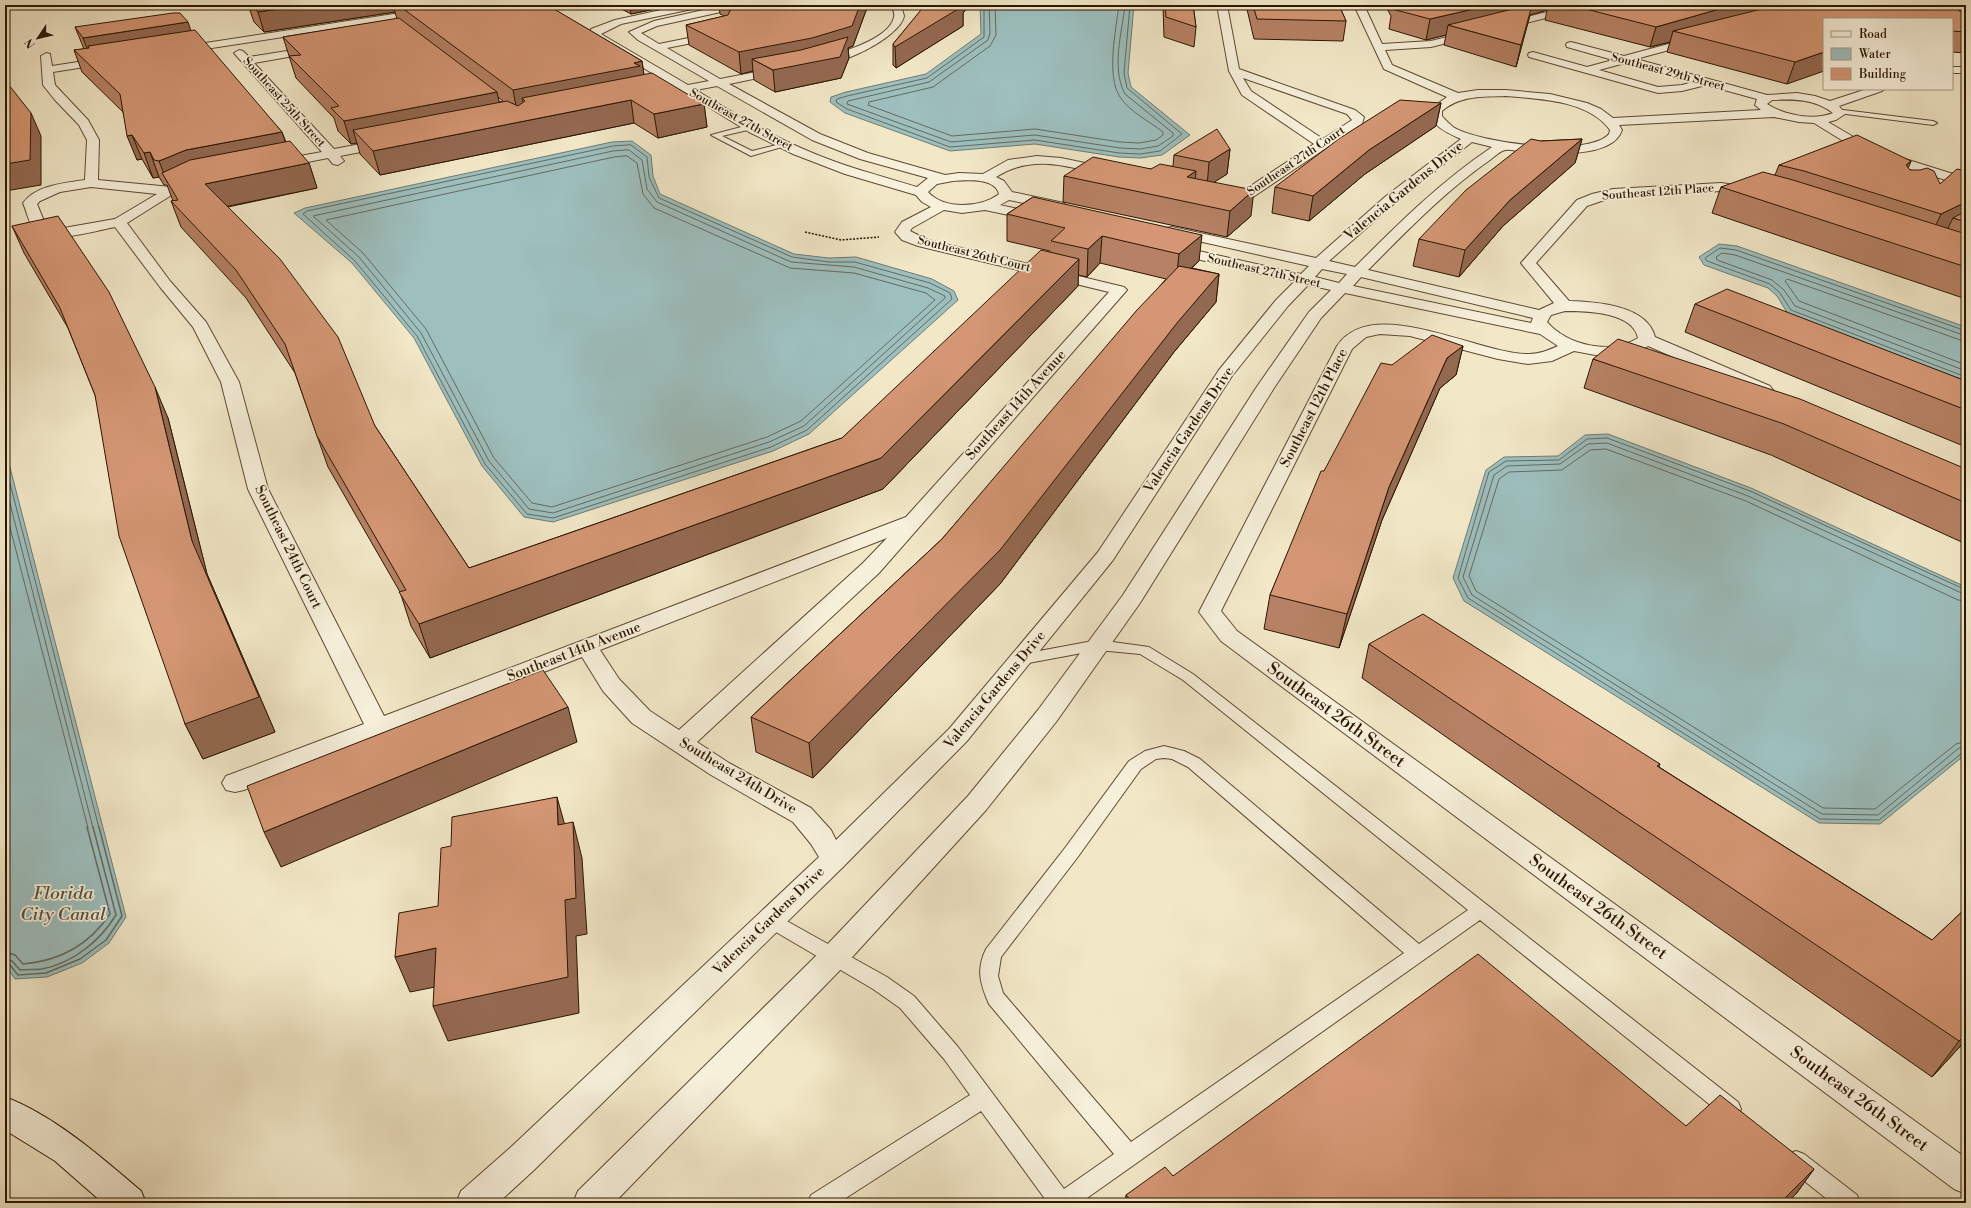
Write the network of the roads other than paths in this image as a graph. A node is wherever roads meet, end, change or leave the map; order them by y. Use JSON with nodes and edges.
{"nodes":[{"id":1,"x":471,"y":5,"type":"edge"},
{"id":2,"x":693,"y":5,"type":"edge"},
{"id":3,"x":739,"y":5,"type":"edge"},
{"id":4,"x":896,"y":5,"type":"edge"},
{"id":5,"x":1222,"y":5,"type":"edge"},
{"id":6,"x":1359,"y":5,"type":"edge"},
{"id":7,"x":1586,"y":5,"type":"edge"},
{"id":8,"x":706,"y":12,"type":"junction"},
{"id":9,"x":386,"y":18,"type":"junction"},
{"id":10,"x":724,"y":21,"type":"edge"},
{"id":11,"x":397,"y":26,"type":"edge"},
{"id":12,"x":726,"y":32,"type":"edge"},
{"id":13,"x":1707,"y":36,"type":"edge"},
{"id":14,"x":230,"y":42,"type":"junction"},
{"id":15,"x":1571,"y":45,"type":"edge"},
{"id":16,"x":331,"y":47,"type":"edge"},
{"id":17,"x":658,"y":47,"type":"junction"},
{"id":18,"x":1380,"y":47,"type":"junction"},
{"id":19,"x":169,"y":51,"type":"edge"},
{"id":20,"x":46,"y":55,"type":"dead end"},
{"id":21,"x":1533,"y":55,"type":"dead end"},
{"id":22,"x":1641,"y":55,"type":"junction"},
{"id":23,"x":123,"y":58,"type":"edge"},
{"id":24,"x":1400,"y":58,"type":"dead end"},
{"id":25,"x":1624,"y":60,"type":"junction"},
{"id":26,"x":246,"y":61,"type":"junction"},
{"id":27,"x":1953,"y":61,"type":"edge"},
{"id":28,"x":1966,"y":62,"type":"edge"},
{"id":29,"x":810,"y":64,"type":"edge"},
{"id":30,"x":794,"y":67,"type":"edge"},
{"id":31,"x":1388,"y":67,"type":"junction"},
{"id":32,"x":47,"y":70,"type":"junction"},
{"id":33,"x":1587,"y":70,"type":"junction"},
{"id":34,"x":1953,"y":70,"type":"edge"},
{"id":35,"x":1966,"y":70,"type":"edge"},
{"id":36,"x":1234,"y":71,"type":"junction"},
{"id":37,"x":1441,"y":78,"type":"dead end"},
{"id":38,"x":719,"y":82,"type":"junction"},
{"id":39,"x":1706,"y":82,"type":"junction"},
{"id":40,"x":685,"y":89,"type":"junction"},
{"id":41,"x":1876,"y":90,"type":"edge"},
{"id":42,"x":1822,"y":91,"type":"edge"},
{"id":43,"x":1459,"y":92,"type":"junction"},
{"id":44,"x":1788,"y":96,"type":"junction"},
{"id":45,"x":636,"y":98,"type":"edge"},
{"id":46,"x":1802,"y":98,"type":"junction"},
{"id":47,"x":1763,"y":102,"type":"junction"},
{"id":48,"x":1834,"y":108,"type":"junction"},
{"id":49,"x":1599,"y":113,"type":"junction"},
{"id":50,"x":1774,"y":113,"type":"junction"},
{"id":51,"x":1358,"y":117,"type":"junction"},
{"id":52,"x":1373,"y":117,"type":"edge"},
{"id":53,"x":1422,"y":118,"type":"dead end"},
{"id":54,"x":1438,"y":119,"type":"junction"},
{"id":55,"x":1818,"y":120,"type":"junction"},
{"id":56,"x":1612,"y":122,"type":"junction"},
{"id":57,"x":1933,"y":123,"type":"dead end"},
{"id":58,"x":749,"y":127,"type":"junction"},
{"id":59,"x":1470,"y":138,"type":"junction"},
{"id":60,"x":1322,"y":144,"type":"junction"},
{"id":61,"x":400,"y":145,"type":"edge"},
{"id":62,"x":785,"y":145,"type":"junction"},
{"id":63,"x":1502,"y":146,"type":"junction"},
{"id":64,"x":335,"y":158,"type":"junction"},
{"id":65,"x":1966,"y":167,"type":"edge"},
{"id":66,"x":266,"y":171,"type":"edge"},
{"id":67,"x":1123,"y":175,"type":"edge"},
{"id":68,"x":1945,"y":176,"type":"junction"},
{"id":69,"x":942,"y":178,"type":"junction"},
{"id":70,"x":986,"y":178,"type":"junction"},
{"id":71,"x":1966,"y":182,"type":"edge"},
{"id":72,"x":91,"y":183,"type":"junction"},
{"id":73,"x":1924,"y":183,"type":"edge"},
{"id":74,"x":921,"y":192,"type":"junction"},
{"id":75,"x":1757,"y":193,"type":"edge"},
{"id":76,"x":1006,"y":195,"type":"junction"},
{"id":77,"x":1216,"y":195,"type":"edge"},
{"id":78,"x":1049,"y":204,"type":"junction"},
{"id":79,"x":942,"y":206,"type":"junction"},
{"id":80,"x":986,"y":206,"type":"junction"},
{"id":81,"x":1072,"y":209,"type":"edge"},
{"id":82,"x":1030,"y":216,"type":"junction"},
{"id":83,"x":1053,"y":221,"type":"edge"},
{"id":84,"x":119,"y":222,"type":"junction"},
{"id":85,"x":1157,"y":228,"type":"edge"},
{"id":86,"x":1159,"y":246,"type":"edge"},
{"id":87,"x":1320,"y":263,"type":"junction"},
{"id":88,"x":1357,"y":272,"type":"junction"},
{"id":89,"x":1304,"y":280,"type":"junction"},
{"id":90,"x":1341,"y":288,"type":"junction"},
{"id":91,"x":1119,"y":290,"type":"joint"},
{"id":92,"x":1565,"y":306,"type":"junction"},
{"id":93,"x":1543,"y":322,"type":"junction"},
{"id":94,"x":1647,"y":340,"type":"junction"},
{"id":95,"x":1572,"y":346,"type":"junction"},
{"id":96,"x":1777,"y":396,"type":"edge"},
{"id":97,"x":913,"y":521,"type":"junction"},
{"id":98,"x":1229,"y":636,"type":"joint"},
{"id":99,"x":1098,"y":645,"type":"junction"},
{"id":100,"x":587,"y":647,"type":"junction"},
{"id":101,"x":1023,"y":659,"type":"junction"},
{"id":102,"x":378,"y":728,"type":"junction"},
{"id":103,"x":680,"y":743,"type":"junction"},
{"id":104,"x":235,"y":784,"type":"dead end"},
{"id":105,"x":834,"y":859,"type":"junction"},
{"id":106,"x":1481,"y":910,"type":"junction"},
{"id":107,"x":770,"y":920,"type":"junction"},
{"id":108,"x":1418,"y":954,"type":"junction"},
{"id":109,"x":835,"y":956,"type":"junction"},
{"id":110,"x":984,"y":1098,"type":"junction"},
{"id":111,"x":5,"y":1112,"type":"edge"},
{"id":112,"x":1743,"y":1119,"type":"edge"},
{"id":113,"x":1780,"y":1148,"type":"edge"},
{"id":114,"x":1129,"y":1156,"type":"junction"},
{"id":115,"x":1966,"y":1178,"type":"edge"},
{"id":116,"x":129,"y":1203,"type":"edge"},
{"id":117,"x":473,"y":1203,"type":"edge"},
{"id":118,"x":590,"y":1203,"type":"edge"},
{"id":119,"x":819,"y":1203,"type":"edge"},
{"id":120,"x":1062,"y":1203,"type":"edge"},
{"id":121,"x":1849,"y":1203,"type":"edge"}],
"edges":[{"from":1,"to":9,"type":"street"},
{"from":2,"to":8,"type":"street"},
{"from":2,"to":40,"type":"street","name":"Southeast 27th Street"},
{"from":3,"to":8,"type":"street"},
{"from":4,"to":29,"type":"street"},
{"from":5,"to":36,"type":"street"},
{"from":6,"to":18,"type":"street"},
{"from":7,"to":18,"type":"street"},
{"from":8,"to":10,"type":"street"},
{"from":8,"to":17,"type":"street","name":"Southeast 27th Street"},
{"from":9,"to":11,"type":"street"},
{"from":9,"to":14,"type":"street"},
{"from":12,"to":17,"type":"street"},
{"from":13,"to":22,"type":"street"},
{"from":14,"to":19,"type":"street"},
{"from":14,"to":26,"type":"street","name":"Southeast 25th Street"},
{"from":15,"to":25,"type":"street","name":"Southeast 29th Street"},
{"from":16,"to":26,"type":"street"},
{"from":17,"to":38,"type":"street","name":"Southeast 27th Street"},
{"from":18,"to":24,"type":"street"},
{"from":18,"to":31,"type":"street"},
{"from":20,"to":32,"type":"street"},
{"from":21,"to":33,"type":"street"},
{"from":22,"to":25,"type":"street"},
{"from":22,"to":44,"type":"street","name":"Southeast 29th Street"},
{"from":23,"to":32,"type":"street"},
{"from":25,"to":33,"type":"street"},
{"from":25,"to":39,"type":"street","name":"Southeast 29th Street"},
{"from":26,"to":64,"type":"street","name":"Southeast 25th Street"},
{"from":27,"to":28,"type":"street"},
{"from":30,"to":38,"type":"street"},
{"from":31,"to":37,"type":"street"},
{"from":31,"to":43,"type":"street"},
{"from":32,"to":72,"type":"street"},
{"from":33,"to":39,"type":"street"},
{"from":34,"to":35,"type":"street"},
{"from":36,"to":51,"type":"street","name":"Southeast 27th Court"},
{"from":36,"to":60,"type":"street"},
{"from":38,"to":40,"type":"street"},
{"from":38,"to":69,"type":"street","name":"Southeast 27th Street"},
{"from":39,"to":47,"type":"street","name":"Southeast 29th Street"},
{"from":40,"to":45,"type":"street"},
{"from":40,"to":58,"type":"street","name":"Southeast 27th Street"},
{"from":41,"to":48,"type":"street"},
{"from":42,"to":46,"type":"street"},
{"from":43,"to":49,"type":"street"},
{"from":43,"to":54,"type":"street"},
{"from":44,"to":46,"type":"street"},
{"from":44,"to":47,"type":"street"},
{"from":46,"to":48,"type":"street"},
{"from":47,"to":49,"type":"street"},
{"from":47,"to":50,"type":"street"},
{"from":48,"to":55,"type":"street"},
{"from":48,"to":57,"type":"lane"},
{"from":49,"to":56,"type":"street"},
{"from":50,"to":55,"type":"street"},
{"from":50,"to":56,"type":"street"},
{"from":51,"to":52,"type":"street"},
{"from":51,"to":60,"type":"street","name":"Southeast 27th Court"},
{"from":53,"to":54,"type":"street"},
{"from":54,"to":59,"type":"street"},
{"from":55,"to":68,"type":"street"},
{"from":56,"to":63,"type":"street"},
{"from":58,"to":62,"type":"street","name":"Southeast 27th Street"},
{"from":58,"to":62,"type":"lane"},
{"from":59,"to":63,"type":"street"},
{"from":59,"to":87,"type":"street","name":"Valencia Gardens Drive"},
{"from":60,"to":77,"type":"street","name":"Southeast 27th Court"},
{"from":61,"to":64,"type":"street"},
{"from":62,"to":74,"type":"street","name":"Southeast 27th Street"},
{"from":63,"to":88,"type":"street","name":"Valencia Gardens Drive"},
{"from":64,"to":66,"type":"street"},
{"from":65,"to":68,"type":"street"},
{"from":67,"to":70,"type":"street"},
{"from":68,"to":71,"type":"street"},
{"from":68,"to":73,"type":"street"},
{"from":69,"to":70,"type":"street"},
{"from":69,"to":74,"type":"street"},
{"from":70,"to":76,"type":"street"},
{"from":72,"to":84,"type":"street"},
{"from":72,"to":84,"type":"street"},
{"from":74,"to":79,"type":"street"},
{"from":75,"to":92,"type":"street","name":"Southeast 12th Place"},
{"from":76,"to":78,"type":"street"},
{"from":76,"to":80,"type":"street"},
{"from":78,"to":81,"type":"street"},
{"from":78,"to":82,"type":"street"},
{"from":79,"to":80,"type":"street"},
{"from":79,"to":91,"type":"street","name":"Southeast 26th Court"},
{"from":80,"to":82,"type":"street"},
{"from":82,"to":83,"type":"street"},
{"from":84,"to":102,"type":"street","name":"Southeast 24th Court"},
{"from":85,"to":87,"type":"street","name":"Southeast 27th Street"},
{"from":86,"to":89,"type":"street","name":"Southeast 27th Street"},
{"from":87,"to":88,"type":"street","name":"Southeast 27th Street"},
{"from":87,"to":89,"type":"street","name":"Valencia Gardens Drive"},
{"from":88,"to":90,"type":"street","name":"Valencia Gardens Drive"},
{"from":88,"to":93,"type":"street","name":"Southeast 27th Street"},
{"from":89,"to":90,"type":"street","name":"Southeast 27th Street"},
{"from":89,"to":101,"type":"street","name":"Valencia Gardens Drive"},
{"from":90,"to":93,"type":"street","name":"Southeast 27th Street"},
{"from":90,"to":99,"type":"street","name":"Valencia Gardens Drive"},
{"from":91,"to":97,"type":"street","name":"Southeast 14th Avenue"},
{"from":92,"to":93,"type":"street"},
{"from":92,"to":94,"type":"street"},
{"from":93,"to":95,"type":"street"},
{"from":94,"to":95,"type":"street"},
{"from":94,"to":96,"type":"street"},
{"from":95,"to":98,"type":"street","name":"Southeast 12th Place"},
{"from":97,"to":100,"type":"street","name":"Southeast 14th Avenue"},
{"from":97,"to":103,"type":"street","name":"Southeast 14th Avenue"},
{"from":98,"to":115,"type":"street","name":"Southeast 26th Street"},
{"from":99,"to":101,"type":"lane"},
{"from":99,"to":106,"type":"lane"},
{"from":99,"to":109,"type":"street","name":"Valencia Gardens Drive"},
{"from":100,"to":102,"type":"street","name":"Southeast 14th Avenue"},
{"from":100,"to":103,"type":"street","name":"Southeast 24th Drive"},
{"from":101,"to":105,"type":"street","name":"Valencia Gardens Drive"},
{"from":102,"to":104,"type":"street","name":"Southeast 14th Avenue"},
{"from":103,"to":105,"type":"street","name":"Southeast 24th Drive"},
{"from":105,"to":107,"type":"street","name":"Valencia Gardens Drive"},
{"from":106,"to":108,"type":"lane"},
{"from":106,"to":112,"type":"lane"},
{"from":107,"to":109,"type":"lane"},
{"from":107,"to":117,"type":"street","name":"Valencia Gardens Drive"},
{"from":108,"to":114,"type":"lane"},
{"from":108,"to":114,"type":"lane"},
{"from":109,"to":110,"type":"lane"},
{"from":109,"to":118,"type":"street","name":"Valencia Gardens Drive"},
{"from":110,"to":119,"type":"lane"},
{"from":110,"to":120,"type":"lane"},
{"from":111,"to":116,"type":"street"},
{"from":113,"to":121,"type":"lane"},
{"from":114,"to":120,"type":"lane"}]}
